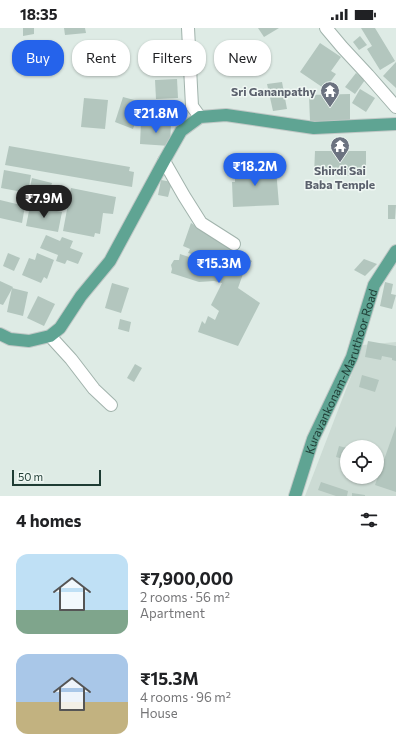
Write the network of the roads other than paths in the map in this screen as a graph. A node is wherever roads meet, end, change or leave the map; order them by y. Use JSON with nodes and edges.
{"nodes":[{"id":1,"x":188,"y":28,"type":"edge"},
{"id":2,"x":326,"y":28,"type":"edge"},
{"id":3,"x":396,"y":107,"type":"edge"},
{"id":4,"x":200,"y":117,"type":"junction"},
{"id":5,"x":396,"y":124,"type":"edge"},
{"id":6,"x":164,"y":161,"type":"junction"},
{"id":7,"x":234,"y":244,"type":"dead end"},
{"id":8,"x":396,"y":251,"type":"edge"},
{"id":9,"x":0,"y":334,"type":"edge"},
{"id":10,"x":50,"y":336,"type":"junction"},
{"id":11,"x":111,"y":405,"type":"dead end"},
{"id":12,"x":298,"y":495,"type":"edge"}],
"edges":[{"from":1,"to":4,"type":"street"},
{"from":2,"to":3,"type":"street"},
{"from":4,"to":5,"type":"main road"},
{"from":4,"to":6,"type":"main road"},
{"from":6,"to":7,"type":"street"},
{"from":6,"to":10,"type":"main road"},
{"from":8,"to":12,"type":"main road","name":"Kuravankonam-Maruthoor Road"},
{"from":9,"to":10,"type":"main road"},
{"from":10,"to":11,"type":"street"}]}
